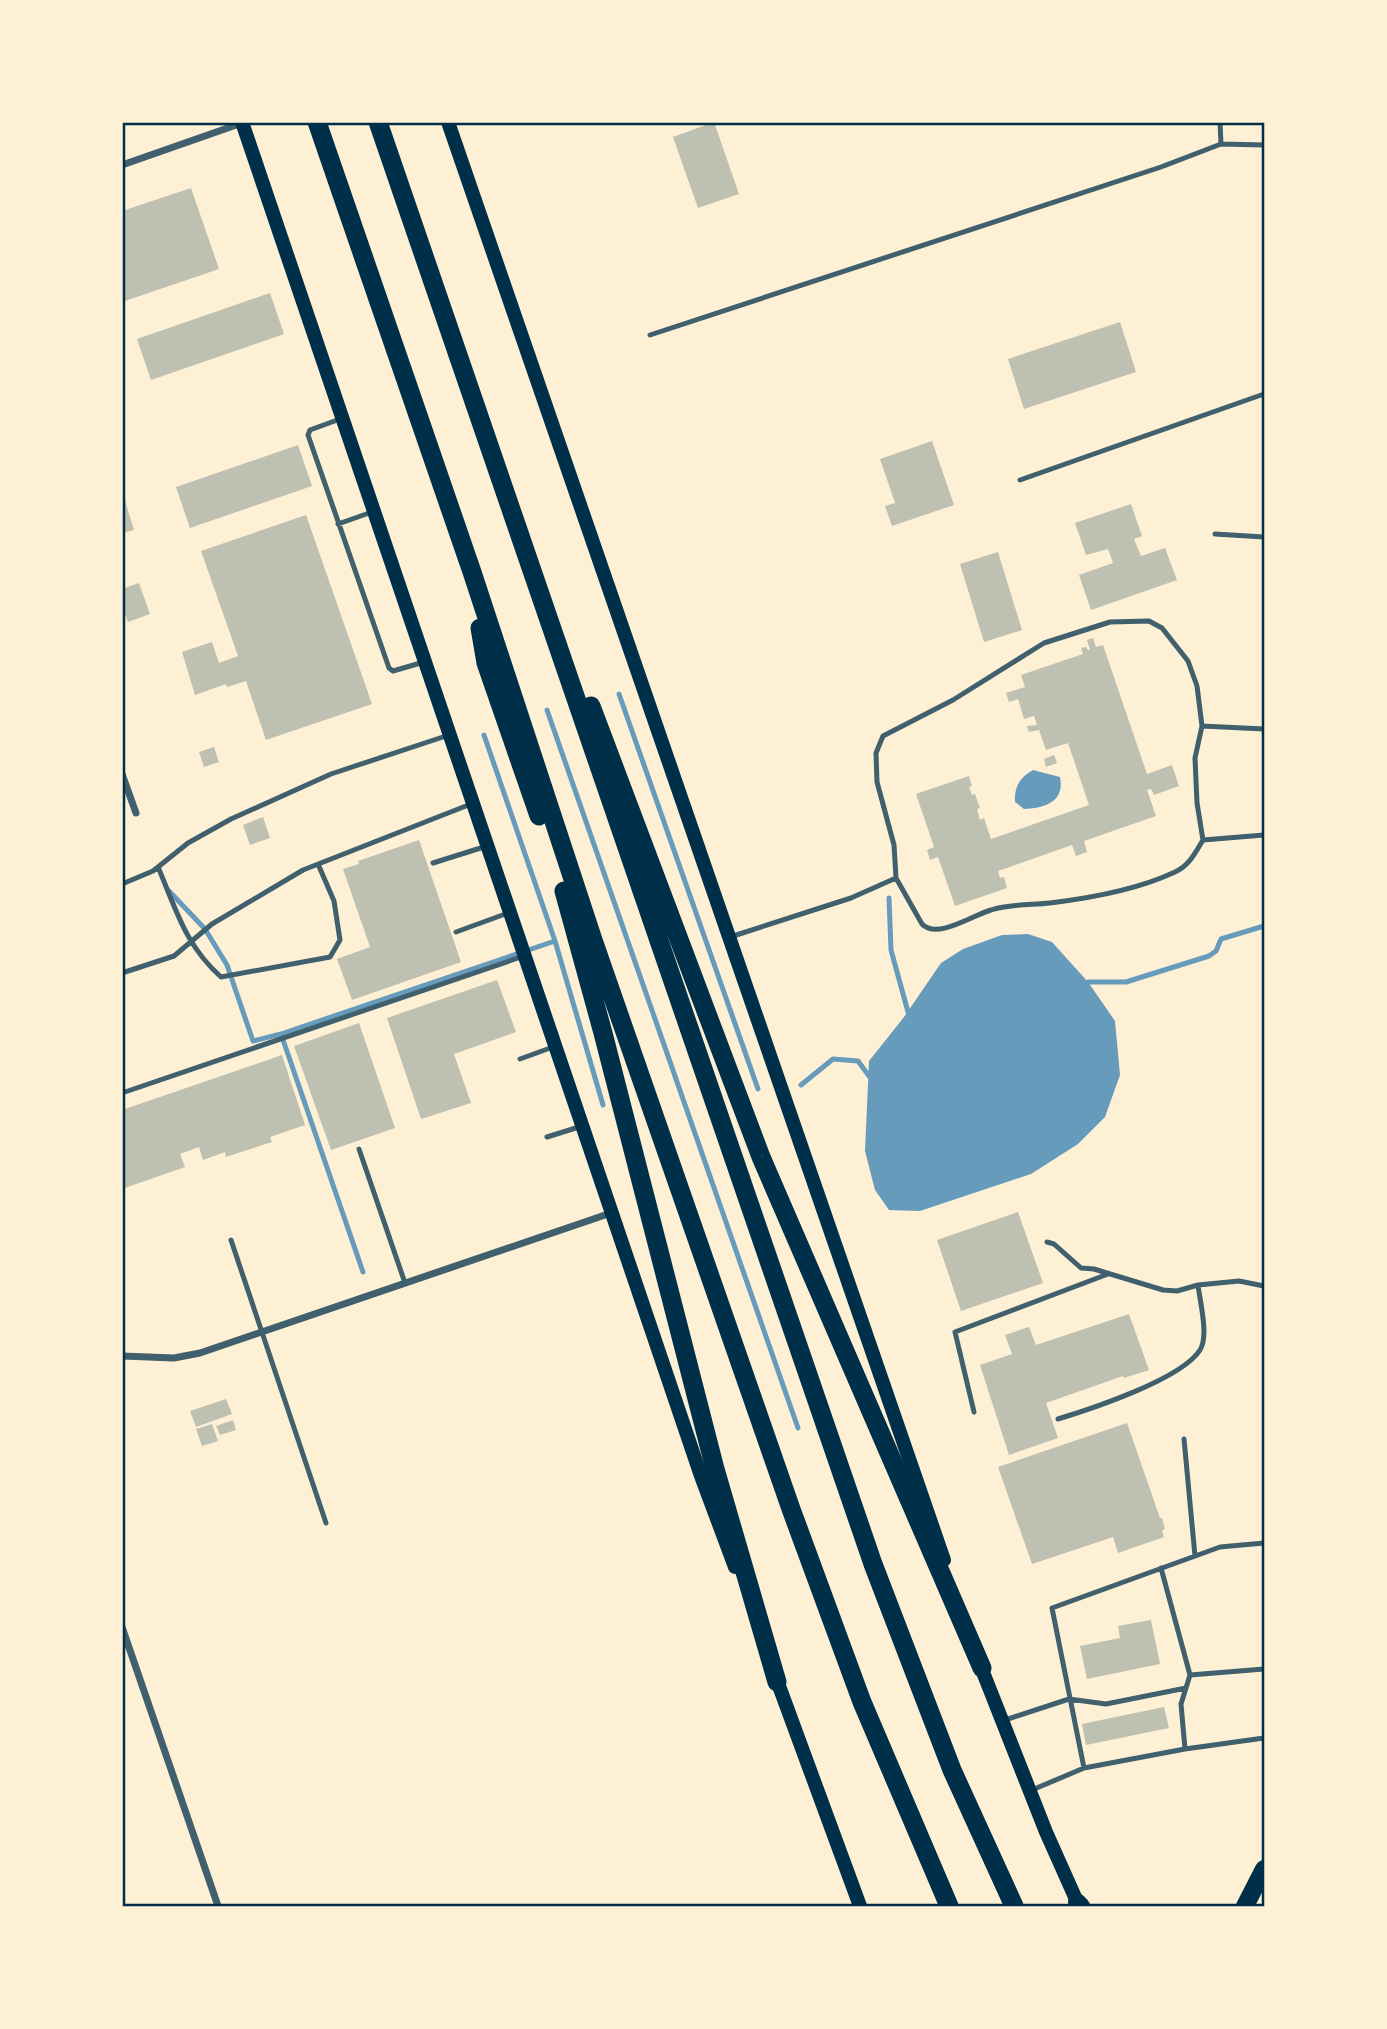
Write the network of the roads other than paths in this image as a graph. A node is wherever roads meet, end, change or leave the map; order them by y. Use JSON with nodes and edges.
{"nodes":[{"id":1,"x":317,"y":122,"type":"edge"},
{"id":2,"x":378,"y":122,"type":"edge"},
{"id":3,"x":448,"y":122,"type":"edge"},
{"id":4,"x":1220,"y":122,"type":"edge"},
{"id":5,"x":242,"y":123,"type":"edge"},
{"id":6,"x":1221,"y":145,"type":"junction"},
{"id":7,"x":1265,"y":145,"type":"edge"},
{"id":8,"x":122,"y":165,"type":"edge"},
{"id":9,"x":650,"y":335,"type":"dead end"},
{"id":10,"x":1265,"y":394,"type":"edge"},
{"id":11,"x":342,"y":418,"type":"junction"},
{"id":12,"x":1020,"y":480,"type":"dead end"},
{"id":13,"x":374,"y":511,"type":"junction"},
{"id":14,"x":338,"y":524,"type":"junction"},
{"id":15,"x":1215,"y":534,"type":"dead end"},
{"id":16,"x":1265,"y":537,"type":"edge"},
{"id":17,"x":526,"y":552,"type":"junction"},
{"id":18,"x":472,"y":572,"type":"junction"},
{"id":19,"x":426,"y":662,"type":"junction"},
{"id":20,"x":1202,"y":726,"type":"junction"},
{"id":21,"x":1265,"y":729,"type":"edge"},
{"id":22,"x":451,"y":734,"type":"junction"},
{"id":23,"x":122,"y":774,"type":"edge"},
{"id":24,"x":474,"y":803,"type":"junction"},
{"id":25,"x":136,"y":813,"type":"dead end"},
{"id":26,"x":1265,"y":835,"type":"edge"},
{"id":27,"x":1203,"y":841,"type":"junction"},
{"id":28,"x":488,"y":845,"type":"junction"},
{"id":29,"x":433,"y":863,"type":"dead end"},
{"id":30,"x":318,"y":864,"type":"junction"},
{"id":31,"x":158,"y":867,"type":"junction"},
{"id":32,"x":896,"y":878,"type":"junction"},
{"id":33,"x":122,"y":884,"type":"edge"},
{"id":34,"x":511,"y":912,"type":"junction"},
{"id":35,"x":456,"y":932,"type":"dead end"},
{"id":36,"x":730,"y":937,"type":"junction"},
{"id":37,"x":190,"y":943,"type":"junction"},
{"id":38,"x":525,"y":956,"type":"junction"},
{"id":39,"x":122,"y":973,"type":"edge"},
{"id":40,"x":556,"y":1046,"type":"junction"},
{"id":41,"x":520,"y":1059,"type":"dead end"},
{"id":42,"x":122,"y":1093,"type":"edge"},
{"id":43,"x":582,"y":1126,"type":"junction"},
{"id":44,"x":547,"y":1137,"type":"dead end"},
{"id":45,"x":359,"y":1149,"type":"dead end"},
{"id":46,"x":611,"y":1213,"type":"junction"},
{"id":47,"x":231,"y":1240,"type":"dead end"},
{"id":48,"x":1047,"y":1242,"type":"dead end"},
{"id":49,"x":1108,"y":1274,"type":"junction"},
{"id":50,"x":405,"y":1283,"type":"junction"},
{"id":51,"x":1198,"y":1285,"type":"junction"},
{"id":52,"x":1265,"y":1286,"type":"edge"},
{"id":53,"x":262,"y":1332,"type":"junction"},
{"id":54,"x":122,"y":1356,"type":"edge"},
{"id":55,"x":974,"y":1412,"type":"dead end"},
{"id":56,"x":1058,"y":1419,"type":"dead end"},
{"id":57,"x":1184,"y":1438,"type":"dead end"},
{"id":58,"x":326,"y":1523,"type":"dead end"},
{"id":59,"x":1265,"y":1543,"type":"edge"},
{"id":60,"x":1195,"y":1556,"type":"junction"},
{"id":61,"x":1161,"y":1568,"type":"junction"},
{"id":62,"x":122,"y":1627,"type":"edge"},
{"id":63,"x":982,"y":1668,"type":"junction"},
{"id":64,"x":1265,"y":1669,"type":"edge"},
{"id":65,"x":1189,"y":1675,"type":"junction"},
{"id":66,"x":778,"y":1682,"type":"junction"},
{"id":67,"x":1186,"y":1688,"type":"junction"},
{"id":68,"x":1069,"y":1699,"type":"junction"},
{"id":69,"x":1002,"y":1721,"type":"junction"},
{"id":70,"x":1265,"y":1738,"type":"edge"},
{"id":71,"x":1185,"y":1749,"type":"junction"},
{"id":72,"x":1084,"y":1768,"type":"junction"},
{"id":73,"x":1030,"y":1791,"type":"junction"},
{"id":74,"x":1265,"y":1869,"type":"edge"},
{"id":75,"x":1079,"y":1905,"type":"edge"},
{"id":76,"x":218,"y":1906,"type":"edge"},
{"id":77,"x":860,"y":1906,"type":"edge"},
{"id":78,"x":949,"y":1906,"type":"edge"},
{"id":79,"x":1013,"y":1906,"type":"edge"},
{"id":80,"x":1245,"y":1906,"type":"edge"}],
"edges":[{"from":1,"to":18,"type":"highway"},
{"from":2,"to":17,"type":"highway"},
{"from":3,"to":36,"type":"main road"},
{"from":4,"to":6,"type":"lane"},
{"from":5,"to":8,"type":"street"},
{"from":5,"to":11,"type":"main road"},
{"from":6,"to":7,"type":"lane"},
{"from":6,"to":9,"type":"lane"},
{"from":10,"to":12,"type":"lane"},
{"from":11,"to":13,"type":"main road"},
{"from":11,"to":14,"type":"lane"},
{"from":13,"to":14,"type":"lane"},
{"from":13,"to":19,"type":"main road"},
{"from":14,"to":19,"type":"lane"},
{"from":15,"to":16,"type":"lane"},
{"from":17,"to":63,"type":"highway"},
{"from":17,"to":79,"type":"highway"},
{"from":18,"to":66,"type":"highway"},
{"from":18,"to":78,"type":"highway"},
{"from":19,"to":22,"type":"main road"},
{"from":20,"to":21,"type":"lane"},
{"from":20,"to":27,"type":"lane"},
{"from":20,"to":32,"type":"lane"},
{"from":22,"to":24,"type":"main road"},
{"from":22,"to":31,"type":"lane"},
{"from":23,"to":25,"type":"street"},
{"from":24,"to":28,"type":"main road"},
{"from":24,"to":30,"type":"lane"},
{"from":26,"to":27,"type":"lane"},
{"from":27,"to":32,"type":"lane"},
{"from":28,"to":29,"type":"lane"},
{"from":28,"to":34,"type":"main road"},
{"from":30,"to":37,"type":"lane"},
{"from":30,"to":37,"type":"lane"},
{"from":31,"to":33,"type":"lane"},
{"from":31,"to":37,"type":"lane"},
{"from":32,"to":36,"type":"lane"},
{"from":34,"to":35,"type":"lane"},
{"from":34,"to":38,"type":"main road"},
{"from":36,"to":63,"type":"main road"},
{"from":37,"to":39,"type":"lane"},
{"from":38,"to":40,"type":"main road"},
{"from":38,"to":42,"type":"lane"},
{"from":40,"to":41,"type":"lane"},
{"from":40,"to":43,"type":"main road"},
{"from":43,"to":44,"type":"lane"},
{"from":43,"to":46,"type":"main road"},
{"from":45,"to":50,"type":"lane"},
{"from":46,"to":50,"type":"street"},
{"from":46,"to":66,"type":"main road"},
{"from":47,"to":53,"type":"lane"},
{"from":48,"to":49,"type":"lane"},
{"from":49,"to":51,"type":"lane"},
{"from":49,"to":55,"type":"lane"},
{"from":50,"to":53,"type":"street"},
{"from":51,"to":52,"type":"lane"},
{"from":51,"to":56,"type":"lane"},
{"from":53,"to":54,"type":"street"},
{"from":53,"to":58,"type":"lane"},
{"from":57,"to":60,"type":"lane"},
{"from":59,"to":60,"type":"lane"},
{"from":60,"to":61,"type":"lane"},
{"from":61,"to":65,"type":"lane"},
{"from":61,"to":68,"type":"lane"},
{"from":62,"to":76,"type":"street"},
{"from":63,"to":69,"type":"main road"},
{"from":64,"to":65,"type":"lane"},
{"from":65,"to":67,"type":"lane"},
{"from":66,"to":77,"type":"main road"},
{"from":67,"to":68,"type":"lane"},
{"from":67,"to":71,"type":"lane"},
{"from":68,"to":69,"type":"lane"},
{"from":68,"to":72,"type":"lane"},
{"from":69,"to":73,"type":"main road"},
{"from":70,"to":71,"type":"lane"},
{"from":71,"to":72,"type":"lane"},
{"from":72,"to":73,"type":"lane"},
{"from":73,"to":75,"type":"main road"},
{"from":74,"to":80,"type":"highway"}]}
